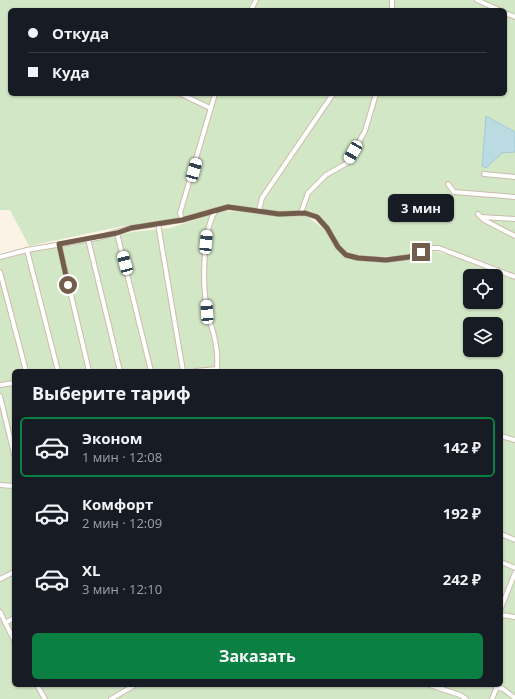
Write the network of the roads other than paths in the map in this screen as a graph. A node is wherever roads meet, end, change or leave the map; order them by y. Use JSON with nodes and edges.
{"nodes":[{"id":1,"x":477,"y":0,"type":"edge"},
{"id":2,"x":495,"y":8,"type":"edge"},
{"id":3,"x":185,"y":96,"type":"edge"},
{"id":4,"x":214,"y":96,"type":"edge"},
{"id":5,"x":332,"y":96,"type":"edge"},
{"id":6,"x":375,"y":96,"type":"edge"},
{"id":7,"x":210,"y":108,"type":"junction"},
{"id":8,"x":484,"y":174,"type":"dead end"},
{"id":9,"x":515,"y":177,"type":"edge"},
{"id":10,"x":448,"y":184,"type":"dead end"},
{"id":11,"x":515,"y":197,"type":"edge"},
{"id":12,"x":216,"y":210,"type":"junction"},
{"id":13,"x":258,"y":210,"type":"junction"},
{"id":14,"x":301,"y":213,"type":"junction"},
{"id":15,"x":515,"y":219,"type":"edge"},
{"id":16,"x":182,"y":220,"type":"junction"},
{"id":17,"x":158,"y":224,"type":"junction"},
{"id":18,"x":117,"y":233,"type":"junction"},
{"id":19,"x":515,"y":236,"type":"edge"},
{"id":20,"x":88,"y":239,"type":"junction"},
{"id":21,"x":59,"y":244,"type":"junction"},
{"id":22,"x":27,"y":250,"type":"junction"},
{"id":23,"x":0,"y":256,"type":"edge"},
{"id":24,"x":0,"y":272,"type":"edge"},
{"id":25,"x":515,"y":277,"type":"edge"},
{"id":26,"x":25,"y":369,"type":"edge"},
{"id":27,"x":57,"y":369,"type":"edge"},
{"id":28,"x":89,"y":369,"type":"edge"},
{"id":29,"x":120,"y":369,"type":"edge"},
{"id":30,"x":151,"y":369,"type":"edge"},
{"id":31,"x":183,"y":369,"type":"edge"},
{"id":32,"x":217,"y":369,"type":"edge"},
{"id":33,"x":12,"y":383,"type":"edge"},
{"id":34,"x":0,"y":385,"type":"edge"},
{"id":35,"x":0,"y":396,"type":"edge"},
{"id":36,"x":503,"y":437,"type":"edge"},
{"id":37,"x":515,"y":440,"type":"edge"},
{"id":38,"x":12,"y":446,"type":"edge"},
{"id":39,"x":0,"y":485,"type":"edge"},
{"id":40,"x":12,"y":486,"type":"edge"},
{"id":41,"x":503,"y":535,"type":"edge"},
{"id":42,"x":515,"y":540,"type":"edge"},
{"id":43,"x":503,"y":563,"type":"edge"},
{"id":44,"x":515,"y":568,"type":"edge"},
{"id":45,"x":12,"y":573,"type":"edge"},
{"id":46,"x":515,"y":573,"type":"edge"},
{"id":47,"x":0,"y":579,"type":"edge"},
{"id":48,"x":503,"y":603,"type":"edge"},
{"id":49,"x":0,"y":612,"type":"edge"},
{"id":50,"x":503,"y":615,"type":"edge"},
{"id":51,"x":515,"y":617,"type":"edge"},
{"id":52,"x":12,"y":619,"type":"edge"},
{"id":53,"x":5,"y":623,"type":"junction"},
{"id":54,"x":12,"y":636,"type":"edge"},
{"id":55,"x":39,"y":687,"type":"edge"},
{"id":56,"x":132,"y":687,"type":"edge"},
{"id":57,"x":436,"y":687,"type":"edge"},
{"id":58,"x":496,"y":687,"type":"edge"},
{"id":59,"x":498,"y":687,"type":"edge"},
{"id":60,"x":515,"y":698,"type":"edge"},
{"id":61,"x":45,"y":699,"type":"edge"},
{"id":62,"x":111,"y":699,"type":"edge"},
{"id":63,"x":466,"y":699,"type":"edge"},
{"id":64,"x":492,"y":699,"type":"edge"}],
"edges":[{"from":1,"to":2,"type":"street"},
{"from":3,"to":7,"type":"street"},
{"from":4,"to":7,"type":"street"},
{"from":5,"to":13,"type":"street"},
{"from":6,"to":14,"type":"street"},
{"from":7,"to":16,"type":"street"},
{"from":8,"to":9,"type":"street"},
{"from":10,"to":11,"type":"street"},
{"from":12,"to":13,"type":"street"},
{"from":12,"to":16,"type":"street"},
{"from":12,"to":32,"type":"street"},
{"from":13,"to":14,"type":"street"},
{"from":14,"to":25,"type":"street"},
{"from":15,"to":19,"type":"street"},
{"from":16,"to":17,"type":"street"},
{"from":17,"to":18,"type":"street"},
{"from":17,"to":31,"type":"street"},
{"from":18,"to":20,"type":"street"},
{"from":18,"to":30,"type":"street"},
{"from":20,"to":21,"type":"street"},
{"from":20,"to":29,"type":"street"},
{"from":21,"to":22,"type":"street"},
{"from":21,"to":28,"type":"street"},
{"from":22,"to":23,"type":"street"},
{"from":22,"to":27,"type":"street"},
{"from":24,"to":26,"type":"street"},
{"from":33,"to":34,"type":"street"},
{"from":35,"to":38,"type":"street"},
{"from":36,"to":37,"type":"street"},
{"from":39,"to":40,"type":"street"},
{"from":41,"to":42,"type":"street"},
{"from":43,"to":44,"type":"street"},
{"from":45,"to":47,"type":"street"},
{"from":46,"to":48,"type":"street"},
{"from":49,"to":53,"type":"street"},
{"from":50,"to":51,"type":"street"},
{"from":52,"to":53,"type":"street"},
{"from":53,"to":54,"type":"street"},
{"from":55,"to":61,"type":"street"},
{"from":56,"to":62,"type":"street"},
{"from":57,"to":63,"type":"street"},
{"from":58,"to":64,"type":"street"},
{"from":59,"to":60,"type":"street"}]}
